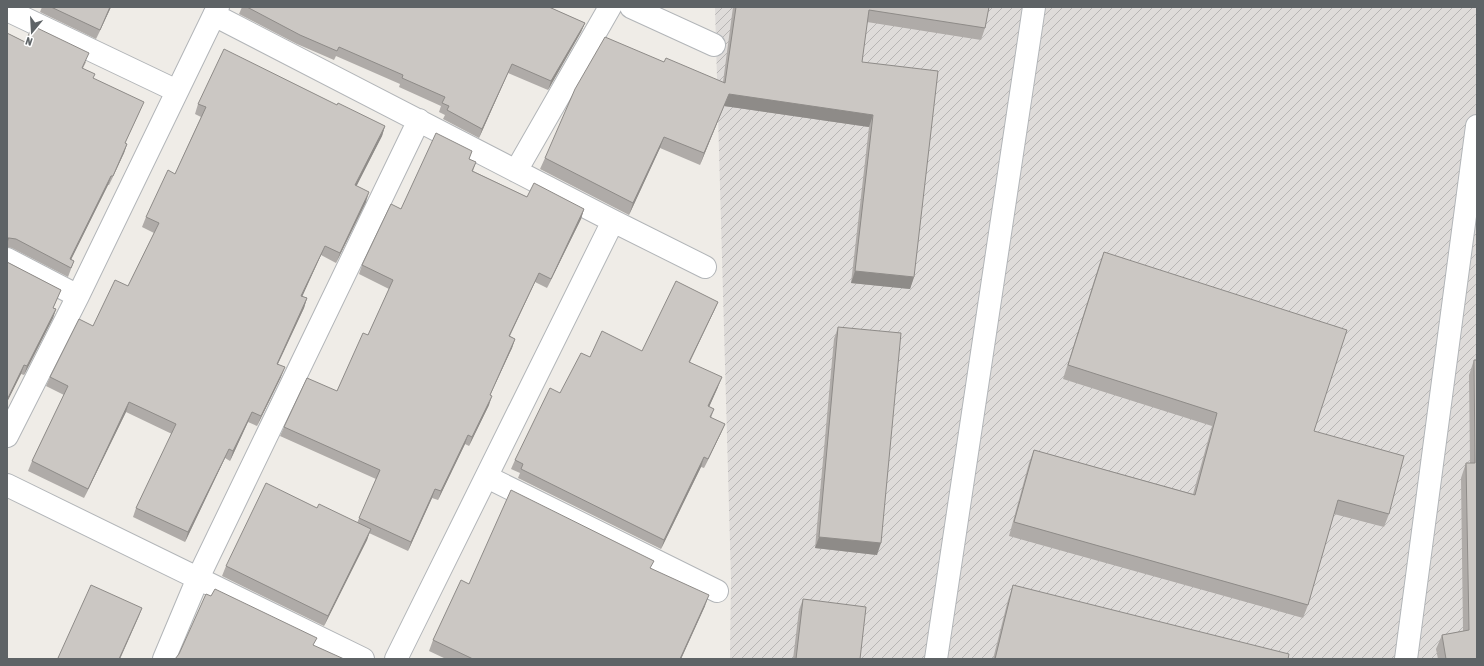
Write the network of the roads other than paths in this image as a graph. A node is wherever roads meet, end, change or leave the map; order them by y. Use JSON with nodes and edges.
{"nodes":[{"id":1,"x":610,"y":7,"type":"edge"},
{"id":2,"x":631,"y":7,"type":"edge"},
{"id":3,"x":1034,"y":7,"type":"edge"},
{"id":4,"x":18,"y":11,"type":"edge"},
{"id":5,"x":216,"y":11,"type":"edge"},
{"id":6,"x":714,"y":45,"type":"dead end"},
{"id":7,"x":177,"y":91,"type":"junction"},
{"id":8,"x":419,"y":120,"type":"junction"},
{"id":9,"x":1477,"y":126,"type":"edge"},
{"id":10,"x":516,"y":171,"type":"junction"},
{"id":11,"x":613,"y":221,"type":"junction"},
{"id":12,"x":7,"y":259,"type":"edge"},
{"id":13,"x":705,"y":266,"type":"dead end"},
{"id":14,"x":78,"y":296,"type":"junction"},
{"id":15,"x":7,"y":436,"type":"edge"},
{"id":16,"x":487,"y":477,"type":"junction"},
{"id":17,"x":7,"y":485,"type":"edge"},
{"id":18,"x":198,"y":578,"type":"junction"},
{"id":19,"x":717,"y":591,"type":"dead end"},
{"id":20,"x":164,"y":659,"type":"edge"},
{"id":21,"x":363,"y":659,"type":"edge"},
{"id":22,"x":396,"y":659,"type":"edge"},
{"id":23,"x":936,"y":659,"type":"edge"},
{"id":24,"x":1406,"y":659,"type":"edge"}],
"edges":[{"from":1,"to":10,"type":"street"},
{"from":2,"to":6,"type":"street"},
{"from":3,"to":23,"type":"street"},
{"from":4,"to":7,"type":"street"},
{"from":5,"to":7,"type":"street"},
{"from":5,"to":8,"type":"street"},
{"from":7,"to":14,"type":"street"},
{"from":8,"to":10,"type":"street"},
{"from":8,"to":18,"type":"street"},
{"from":9,"to":24,"type":"street"},
{"from":10,"to":11,"type":"street"},
{"from":11,"to":13,"type":"street"},
{"from":11,"to":16,"type":"street"},
{"from":12,"to":14,"type":"street"},
{"from":14,"to":15,"type":"street"},
{"from":16,"to":19,"type":"street"},
{"from":16,"to":22,"type":"street"},
{"from":17,"to":18,"type":"street"},
{"from":18,"to":20,"type":"street"},
{"from":18,"to":21,"type":"street"}]}
